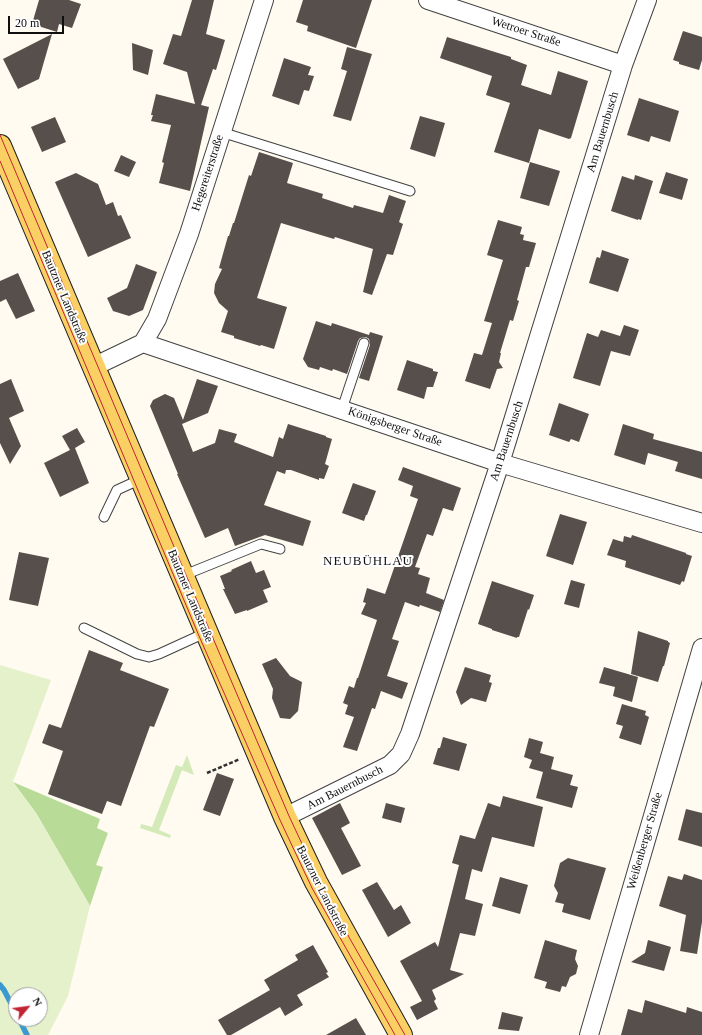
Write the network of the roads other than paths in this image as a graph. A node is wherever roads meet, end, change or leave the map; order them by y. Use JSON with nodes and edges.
{"nodes":[{"id":1,"x":264,"y":0,"type":"edge"},
{"id":2,"x":428,"y":0,"type":"edge"},
{"id":3,"x":647,"y":0,"type":"edge"},
{"id":4,"x":624,"y":65,"type":"junction"},
{"id":5,"x":221,"y":132,"type":"junction"},
{"id":6,"x":0,"y":146,"type":"edge"},
{"id":7,"x":410,"y":191,"type":"dead end"},
{"id":8,"x":143,"y":343,"type":"junction"},
{"id":9,"x":364,"y":343,"type":"dead end"},
{"id":10,"x":93,"y":367,"type":"junction"},
{"id":11,"x":342,"y":409,"type":"junction"},
{"id":12,"x":500,"y":463,"type":"junction"},
{"id":13,"x":140,"y":479,"type":"junction"},
{"id":14,"x":104,"y":517,"type":"dead end"},
{"id":15,"x":702,"y":523,"type":"edge"},
{"id":16,"x":280,"y":549,"type":"dead end"},
{"id":17,"x":182,"y":576,"type":"junction"},
{"id":18,"x":84,"y":628,"type":"dead end"},
{"id":19,"x":206,"y":633,"type":"junction"},
{"id":20,"x":702,"y":648,"type":"edge"},
{"id":21,"x":285,"y":818,"type":"junction"},
{"id":22,"x":401,"y":1035,"type":"edge"},
{"id":23,"x":588,"y":1035,"type":"edge"}],
"edges":[{"from":1,"to":5,"type":"street","name":"Hegereiterstraße"},
{"from":2,"to":4,"type":"street","name":"Wetroer Straße"},
{"from":3,"to":4,"type":"street","name":"Am Bauernbusch"},
{"from":4,"to":12,"type":"street","name":"Am Bauernbusch"},
{"from":5,"to":7,"type":"lane"},
{"from":5,"to":8,"type":"street","name":"Hegereiterstraße"},
{"from":6,"to":10,"type":"main road","name":"Bautzner Landstraße"},
{"from":8,"to":10,"type":"street"},
{"from":8,"to":11,"type":"street","name":"Königsberger Straße"},
{"from":9,"to":11,"type":"lane"},
{"from":10,"to":13,"type":"main road","name":"Bautzner Landstraße"},
{"from":11,"to":12,"type":"street","name":"Königsberger Straße"},
{"from":12,"to":15,"type":"street","name":"Königsberger Straße"},
{"from":12,"to":21,"type":"street","name":"Am Bauernbusch"},
{"from":13,"to":14,"type":"lane"},
{"from":13,"to":17,"type":"main road","name":"Bautzner Landstraße"},
{"from":16,"to":17,"type":"lane"},
{"from":17,"to":19,"type":"main road","name":"Bautzner Landstraße"},
{"from":18,"to":19,"type":"lane"},
{"from":19,"to":21,"type":"main road","name":"Bautzner Landstraße"},
{"from":20,"to":23,"type":"street","name":"Weißenberger Straße"},
{"from":21,"to":22,"type":"main road","name":"Bautzner Landstraße"}]}
